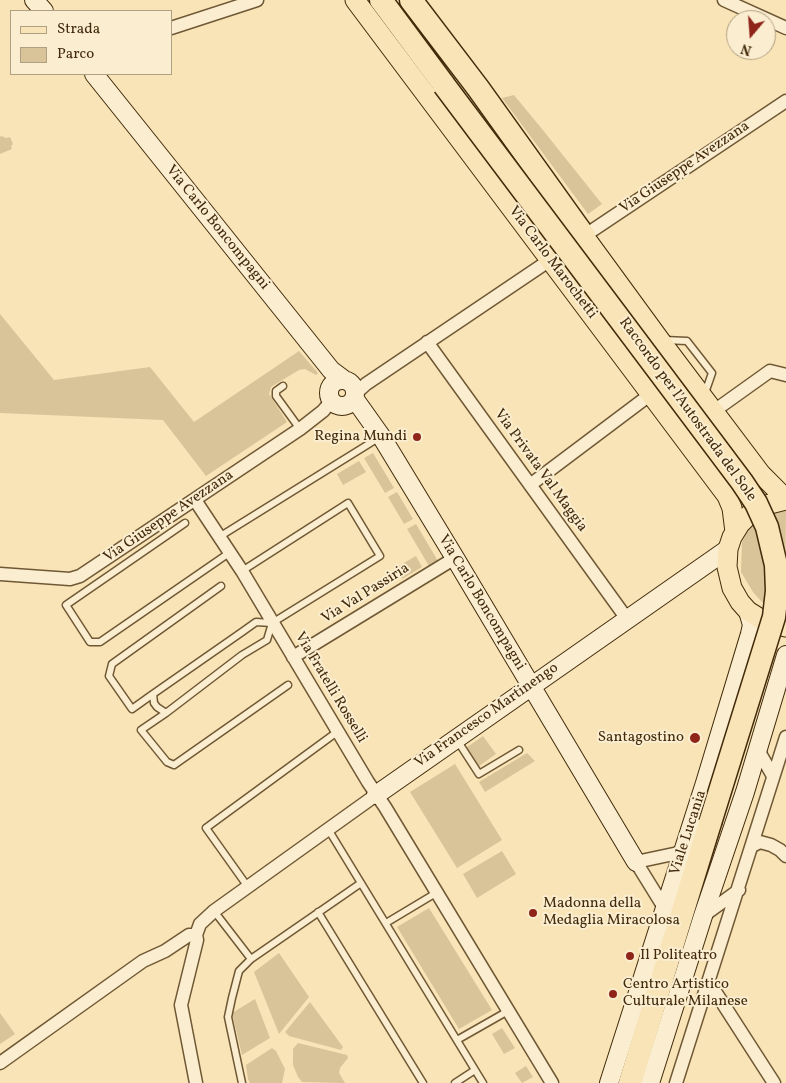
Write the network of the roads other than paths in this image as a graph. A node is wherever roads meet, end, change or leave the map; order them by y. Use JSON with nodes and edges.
{"nodes":[{"id":1,"x":34,"y":0,"type":"edge"},
{"id":2,"x":257,"y":0,"type":"edge"},
{"id":3,"x":355,"y":0,"type":"edge"},
{"id":4,"x":380,"y":0,"type":"edge"},
{"id":5,"x":411,"y":0,"type":"edge"},
{"id":6,"x":724,"y":0,"type":"edge"},
{"id":7,"x":43,"y":10,"type":"edge"},
{"id":8,"x":172,"y":28,"type":"edge"},
{"id":9,"x":786,"y":28,"type":"edge"},
{"id":10,"x":95,"y":75,"type":"edge"},
{"id":11,"x":786,"y":100,"type":"edge"},
{"id":12,"x":584,"y":236,"type":"junction"},
{"id":13,"x":550,"y":260,"type":"junction"},
{"id":14,"x":427,"y":342,"type":"junction"},
{"id":15,"x":786,"y":375,"type":"edge"},
{"id":16,"x":283,"y":386,"type":"dead end"},
{"id":17,"x":354,"y":388,"type":"junction"},
{"id":18,"x":651,"y":394,"type":"junction"},
{"id":19,"x":709,"y":404,"type":"junction"},
{"id":20,"x":330,"y":405,"type":"junction"},
{"id":21,"x":300,"y":429,"type":"junction"},
{"id":22,"x":381,"y":436,"type":"junction"},
{"id":23,"x":530,"y":485,"type":"junction"},
{"id":24,"x":786,"y":499,"type":"edge"},
{"id":25,"x":195,"y":500,"type":"junction"},
{"id":26,"x":185,"y":522,"type":"dead end"},
{"id":27,"x":219,"y":536,"type":"junction"},
{"id":28,"x":732,"y":540,"type":"junction"},
{"id":29,"x":229,"y":553,"type":"junction"},
{"id":30,"x":455,"y":558,"type":"junction"},
{"id":31,"x":242,"y":572,"type":"junction"},
{"id":32,"x":0,"y":574,"type":"edge"},
{"id":33,"x":221,"y":586,"type":"dead end"},
{"id":34,"x":748,"y":611,"type":"junction"},
{"id":35,"x":627,"y":619,"type":"junction"},
{"id":36,"x":272,"y":623,"type":"junction"},
{"id":37,"x":786,"y":627,"type":"edge"},
{"id":38,"x":744,"y":656,"type":"junction"},
{"id":39,"x":293,"y":657,"type":"junction"},
{"id":40,"x":778,"y":663,"type":"edge"},
{"id":41,"x":288,"y":685,"type":"dead end"},
{"id":42,"x":530,"y":686,"type":"junction"},
{"id":43,"x":152,"y":694,"type":"junction"},
{"id":44,"x":166,"y":713,"type":"junction"},
{"id":45,"x":337,"y":732,"type":"junction"},
{"id":46,"x":786,"y":737,"type":"edge"},
{"id":47,"x":456,"y":738,"type":"junction"},
{"id":48,"x":519,"y":750,"type":"dead end"},
{"id":49,"x":758,"y":750,"type":"junction"},
{"id":50,"x":773,"y":776,"type":"junction"},
{"id":51,"x":376,"y":794,"type":"junction"},
{"id":52,"x":328,"y":829,"type":"junction"},
{"id":53,"x":752,"y":846,"type":"junction"},
{"id":54,"x":683,"y":852,"type":"junction"},
{"id":55,"x":786,"y":856,"type":"edge"},
{"id":56,"x":636,"y":862,"type":"junction"},
{"id":57,"x":360,"y":883,"type":"junction"},
{"id":58,"x":248,"y":887,"type":"junction"},
{"id":59,"x":739,"y":890,"type":"junction"},
{"id":60,"x":436,"y":893,"type":"junction"},
{"id":61,"x":665,"y":909,"type":"junction"},
{"id":62,"x":214,"y":911,"type":"junction"},
{"id":63,"x":318,"y":912,"type":"junction"},
{"id":64,"x":703,"y":916,"type":"junction"},
{"id":65,"x":386,"y":923,"type":"junction"},
{"id":66,"x":198,"y":929,"type":"junction"},
{"id":67,"x":251,"y":960,"type":"junction"},
{"id":68,"x":709,"y":982,"type":"junction"},
{"id":69,"x":508,"y":1012,"type":"junction"},
{"id":70,"x":457,"y":1040,"type":"junction"},
{"id":71,"x":0,"y":1063,"type":"edge"},
{"id":72,"x":475,"y":1070,"type":"junction"},
{"id":73,"x":196,"y":1083,"type":"edge"},
{"id":74,"x":242,"y":1083,"type":"edge"},
{"id":75,"x":423,"y":1083,"type":"edge"},
{"id":76,"x":455,"y":1083,"type":"edge"},
{"id":77,"x":483,"y":1083,"type":"edge"},
{"id":78,"x":552,"y":1083,"type":"edge"},
{"id":79,"x":609,"y":1083,"type":"edge"},
{"id":80,"x":630,"y":1083,"type":"edge"},
{"id":81,"x":650,"y":1083,"type":"edge"},
{"id":82,"x":676,"y":1083,"type":"edge"},
{"id":83,"x":774,"y":1083,"type":"edge"}],
"edges":[{"from":1,"to":7,"type":"street"},
{"from":2,"to":8,"type":"street"},
{"from":3,"to":13,"type":"main road","name":"Via Carlo Marochetti"},
{"from":4,"to":80,"type":"highway","name":"Raccordo per l'Autostrada del Sole","bridge":true},
{"from":5,"to":12,"type":"highway"},
{"from":6,"to":9,"type":"street"},
{"from":10,"to":17,"type":"street","name":"Via Carlo Boncompagni"},
{"from":11,"to":12,"type":"street","name":"Via Giuseppe Avezzana"},
{"from":12,"to":19,"type":"main road"},
{"from":13,"to":14,"type":"street","name":"Via Giuseppe Avezzana"},
{"from":13,"to":18,"type":"main road","name":"Via Carlo Marochetti"},
{"from":14,"to":17,"type":"street","name":"Via Giuseppe Avezzana"},
{"from":14,"to":23,"type":"street","name":"Via Privata Val Maggia"},
{"from":15,"to":19,"type":"street"},
{"from":16,"to":21,"type":"lane"},
{"from":17,"to":20,"type":"street","name":"Via Giuseppe Avezzana"},
{"from":17,"to":20,"type":"street","name":"Via Giuseppe Avezzana"},
{"from":17,"to":22,"type":"street","name":"Via Carlo Boncompagni"},
{"from":18,"to":23,"type":"street"},
{"from":18,"to":28,"type":"main road","name":"Via Carlo Marochetti"},
{"from":19,"to":24,"type":"main road"},
{"from":20,"to":21,"type":"street","name":"Via Giuseppe Avezzana"},
{"from":21,"to":25,"type":"street","name":"Via Giuseppe Avezzana"},
{"from":22,"to":27,"type":"lane"},
{"from":22,"to":30,"type":"street","name":"Via Carlo Boncompagni"},
{"from":23,"to":35,"type":"street","name":"Via Privata Val Maggia"},
{"from":24,"to":28,"type":"main road"},
{"from":25,"to":27,"type":"street","name":"Via Fratelli Rosselli"},
{"from":25,"to":32,"type":"street","name":"Via Giuseppe Avezzana"},
{"from":26,"to":29,"type":"lane"},
{"from":27,"to":29,"type":"street","name":"Via Fratelli Rosselli"},
{"from":28,"to":34,"type":"main road","name":"Via Carlo Marochetti"},
{"from":28,"to":35,"type":"street","name":"Via Francesco Martinengo"},
{"from":29,"to":31,"type":"street","name":"Via Fratelli Rosselli"},
{"from":30,"to":39,"type":"street","name":"Via Val Passiria"},
{"from":30,"to":42,"type":"street","name":"Via Carlo Boncompagni"},
{"from":31,"to":36,"type":"street","name":"Via Fratelli Rosselli"},
{"from":31,"to":36,"type":"lane"},
{"from":33,"to":43,"type":"lane"},
{"from":34,"to":37,"type":"main road"},
{"from":34,"to":38,"type":"street","name":"Viale Lucania"},
{"from":35,"to":42,"type":"street","name":"Via Francesco Martinengo"},
{"from":36,"to":39,"type":"street","name":"Via Fratelli Rosselli"},
{"from":36,"to":43,"type":"lane"},
{"from":36,"to":44,"type":"lane"},
{"from":38,"to":40,"type":"lane"},
{"from":38,"to":54,"type":"street","name":"Viale Lucania"},
{"from":39,"to":45,"type":"street","name":"Via Fratelli Rosselli"},
{"from":40,"to":49,"type":"street"},
{"from":41,"to":44,"type":"lane"},
{"from":42,"to":47,"type":"street","name":"Via Francesco Martinengo"},
{"from":42,"to":56,"type":"street","name":"Via Carlo Boncompagni"},
{"from":43,"to":44,"type":"lane"},
{"from":45,"to":51,"type":"street","name":"Via Fratelli Rosselli"},
{"from":45,"to":58,"type":"lane"},
{"from":46,"to":50,"type":"street"},
{"from":47,"to":48,"type":"lane"},
{"from":47,"to":51,"type":"street","name":"Via Francesco Martinengo"},
{"from":49,"to":50,"type":"street"},
{"from":49,"to":64,"type":"street"},
{"from":50,"to":53,"type":"street"},
{"from":51,"to":52,"type":"street","name":"Via Francesco Martinengo"},
{"from":51,"to":60,"type":"street","name":"Via Fratelli Rosselli"},
{"from":52,"to":57,"type":"lane"},
{"from":52,"to":58,"type":"street","name":"Via Francesco Martinengo"},
{"from":53,"to":55,"type":"street"},
{"from":53,"to":59,"type":"street"},
{"from":54,"to":56,"type":"street"},
{"from":54,"to":61,"type":"street","name":"Viale Lucania"},
{"from":56,"to":61,"type":"street","name":"Via Carlo Boncompagni"},
{"from":57,"to":63,"type":"lane"},
{"from":57,"to":65,"type":"lane"},
{"from":58,"to":62,"type":"street","name":"Via Francesco Martinengo"},
{"from":59,"to":64,"type":"street"},
{"from":59,"to":68,"type":"street"},
{"from":60,"to":65,"type":"lane"},
{"from":60,"to":69,"type":"street","name":"Via Fratelli Rosselli"},
{"from":61,"to":79,"type":"street","name":"Viale Lucania"},
{"from":62,"to":66,"type":"street","name":"Via Francesco Martinengo"},
{"from":62,"to":67,"type":"lane"},
{"from":63,"to":67,"type":"lane"},
{"from":63,"to":75,"type":"lane"},
{"from":64,"to":81,"type":"street"},
{"from":65,"to":70,"type":"lane"},
{"from":66,"to":71,"type":"street","name":"Via Francesco Martinengo"},
{"from":66,"to":73,"type":"street"},
{"from":67,"to":74,"type":"lane"},
{"from":68,"to":82,"type":"street"},
{"from":68,"to":83,"type":"street"},
{"from":69,"to":70,"type":"lane"},
{"from":69,"to":78,"type":"street","name":"Via Fratelli Rosselli"},
{"from":70,"to":72,"type":"lane"},
{"from":72,"to":76,"type":"lane"},
{"from":72,"to":77,"type":"lane"}]}
